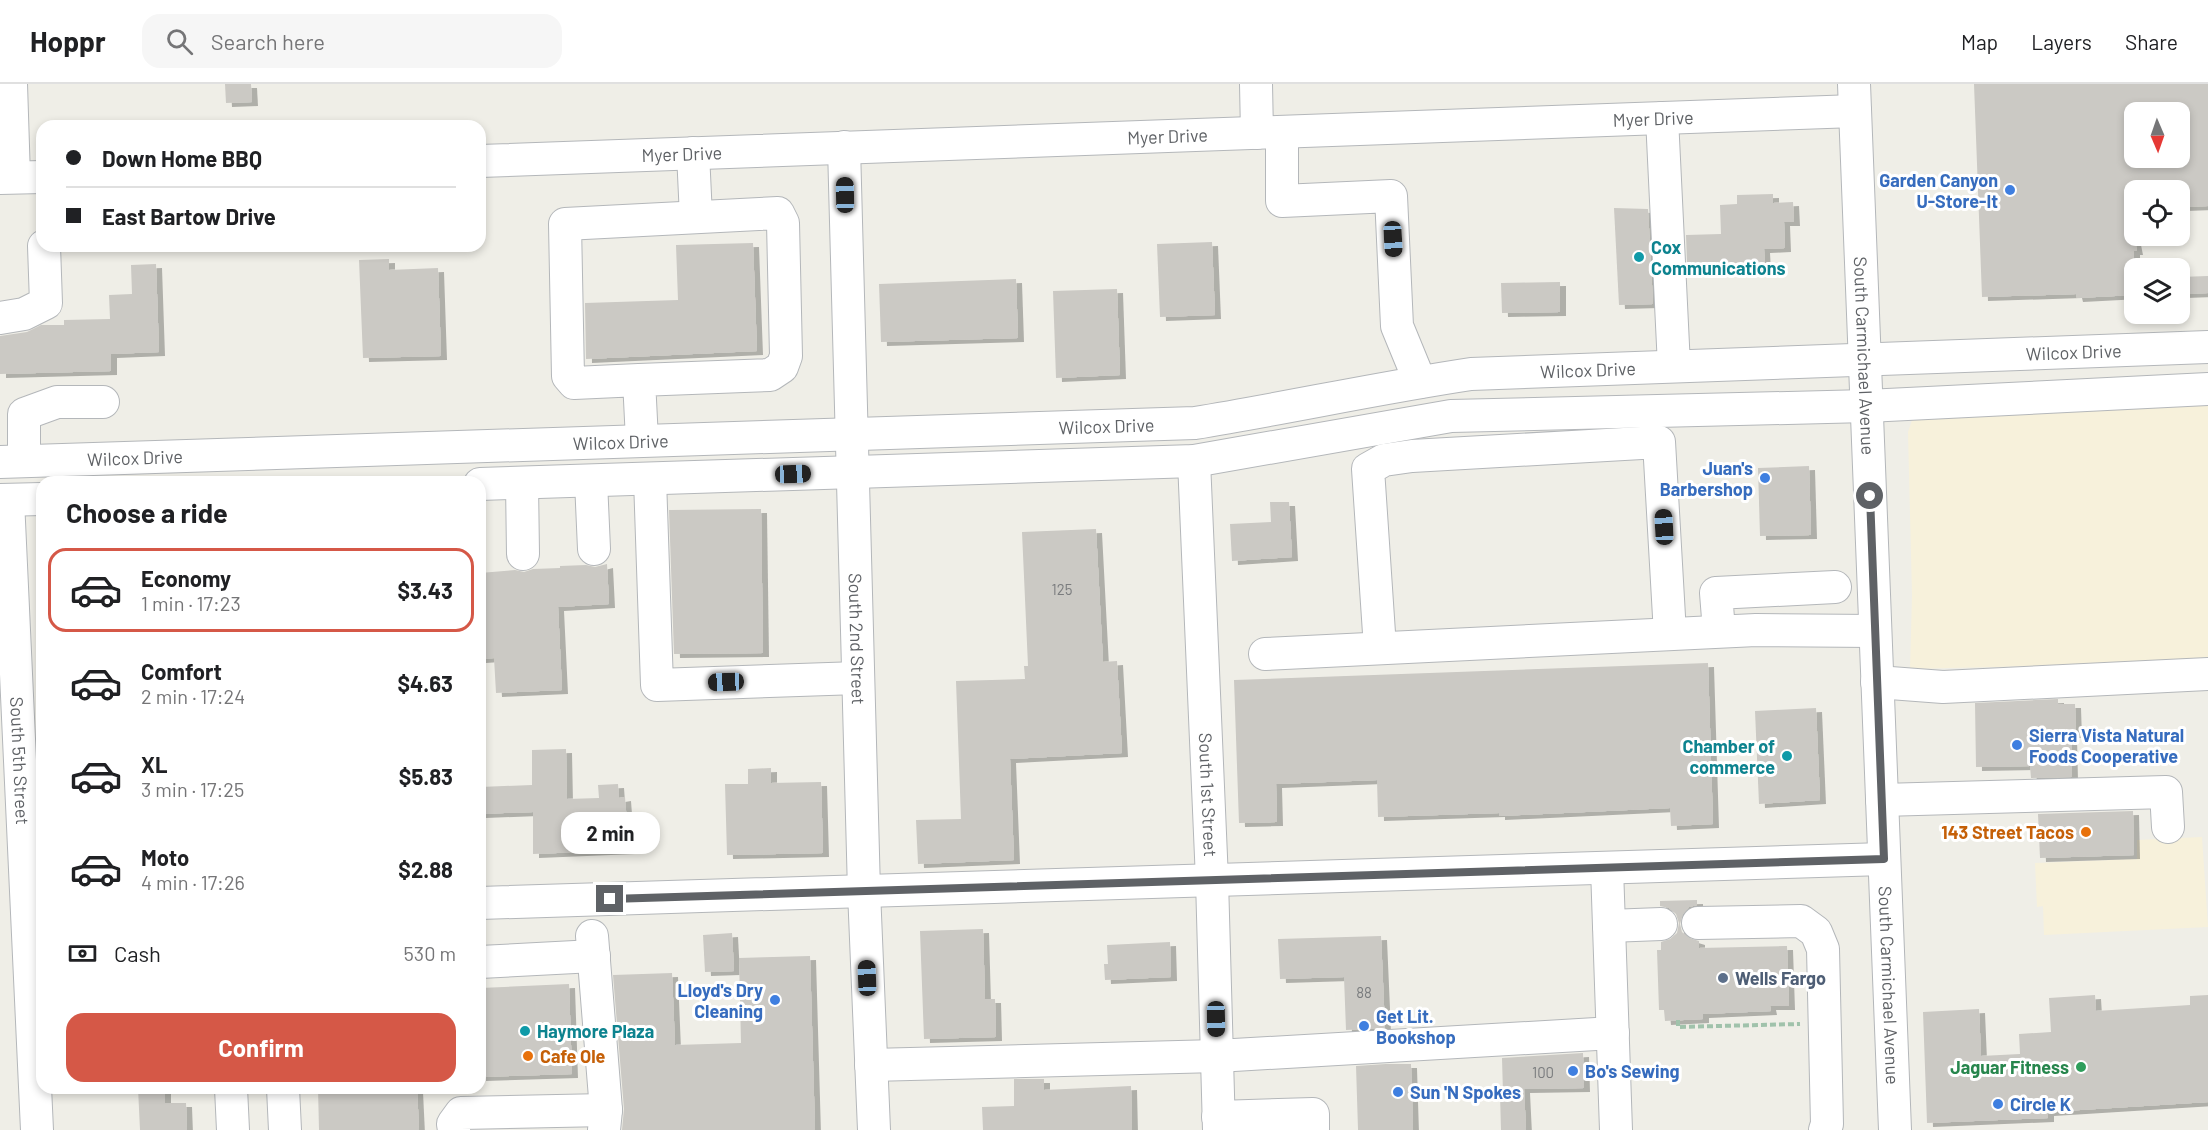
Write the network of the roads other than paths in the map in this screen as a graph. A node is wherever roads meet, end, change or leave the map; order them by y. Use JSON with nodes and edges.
{"nodes":[{"id":1,"x":10,"y":84,"type":"edge"},
{"id":2,"x":1256,"y":84,"type":"edge"},
{"id":3,"x":1855,"y":98,"type":"edge"},
{"id":4,"x":1662,"y":118,"type":"junction"},
{"id":5,"x":1270,"y":132,"type":"junction"},
{"id":6,"x":844,"y":147,"type":"junction"},
{"id":7,"x":693,"y":153,"type":"junction"},
{"id":8,"x":486,"y":161,"type":"edge"},
{"id":9,"x":28,"y":179,"type":"edge"},
{"id":10,"x":696,"y":217,"type":"junction"},
{"id":11,"x":44,"y":252,"type":"edge"},
{"id":12,"x":0,"y":318,"type":"edge"},
{"id":13,"x":2208,"y":347,"type":"edge"},
{"id":14,"x":1866,"y":358,"type":"junction"},
{"id":15,"x":1674,"y":366,"type":"junction"},
{"id":16,"x":639,"y":380,"type":"junction"},
{"id":17,"x":1420,"y":381,"type":"junction"},
{"id":18,"x":2208,"y":389,"type":"edge"},
{"id":19,"x":104,"y":402,"type":"dead end"},
{"id":20,"x":1867,"y":406,"type":"junction"},
{"id":21,"x":852,"y":433,"type":"junction"},
{"id":22,"x":642,"y":440,"type":"junction"},
{"id":23,"x":1194,"y":461,"type":"junction"},
{"id":24,"x":12,"y":462,"type":"edge"},
{"id":25,"x":853,"y":472,"type":"junction"},
{"id":26,"x":650,"y":479,"type":"junction"},
{"id":27,"x":591,"y":481,"type":"junction"},
{"id":28,"x":522,"y":483,"type":"junction"},
{"id":29,"x":486,"y":484,"type":"edge"},
{"id":30,"x":36,"y":499,"type":"edge"},
{"id":31,"x":4,"y":500,"type":"edge"},
{"id":32,"x":594,"y":549,"type":"dead end"},
{"id":33,"x":523,"y":554,"type":"dead end"},
{"id":34,"x":1835,"y":587,"type":"dead end"},
{"id":35,"x":1875,"y":631,"type":"junction"},
{"id":36,"x":1719,"y":632,"type":"junction"},
{"id":37,"x":1670,"y":634,"type":"junction"},
{"id":38,"x":1380,"y":648,"type":"junction"},
{"id":39,"x":1265,"y":654,"type":"dead end"},
{"id":40,"x":2208,"y":674,"type":"edge"},
{"id":41,"x":858,"y":678,"type":"junction"},
{"id":42,"x":1877,"y":682,"type":"junction"},
{"id":43,"x":1882,"y":800,"type":"junction"},
{"id":44,"x":2168,"y":827,"type":"dead end"},
{"id":45,"x":1884,"y":859,"type":"junction"},
{"id":46,"x":1607,"y":868,"type":"junction"},
{"id":47,"x":1212,"y":880,"type":"junction"},
{"id":48,"x":864,"y":891,"type":"junction"},
{"id":49,"x":486,"y":903,"type":"edge"},
{"id":50,"x":23,"y":918,"type":"edge"},
{"id":51,"x":1698,"y":923,"type":"dead end"},
{"id":52,"x":1660,"y":924,"type":"dead end"},
{"id":53,"x":1609,"y":926,"type":"junction"},
{"id":54,"x":486,"y":961,"type":"edge"},
{"id":55,"x":1613,"y":1033,"type":"junction"},
{"id":56,"x":1217,"y":1056,"type":"junction"},
{"id":57,"x":871,"y":1065,"type":"junction"},
{"id":58,"x":231,"y":1094,"type":"edge"},
{"id":59,"x":283,"y":1094,"type":"edge"},
{"id":60,"x":605,"y":1120,"type":"edge"},
{"id":61,"x":1219,"y":1123,"type":"edge"},
{"id":62,"x":37,"y":1130,"type":"edge"},
{"id":63,"x":233,"y":1130,"type":"edge"},
{"id":64,"x":285,"y":1130,"type":"edge"},
{"id":65,"x":454,"y":1130,"type":"edge"},
{"id":66,"x":874,"y":1130,"type":"edge"},
{"id":67,"x":1313,"y":1130,"type":"edge"},
{"id":68,"x":1616,"y":1130,"type":"edge"},
{"id":69,"x":1825,"y":1130,"type":"edge"},
{"id":70,"x":1894,"y":1130,"type":"edge"}],
"edges":[{"from":1,"to":9,"type":"street"},
{"from":2,"to":5,"type":"street"},
{"from":3,"to":4,"type":"street","name":"Myer Drive"},
{"from":3,"to":14,"type":"street","name":"South Carmichael Avenue"},
{"from":4,"to":5,"type":"street","name":"Myer Drive"},
{"from":4,"to":15,"type":"street"},
{"from":5,"to":6,"type":"street","name":"Myer Drive"},
{"from":5,"to":17,"type":"street"},
{"from":6,"to":7,"type":"street","name":"Myer Drive"},
{"from":6,"to":21,"type":"street","name":"South 2nd Street"},
{"from":7,"to":8,"type":"street","name":"Myer Drive"},
{"from":7,"to":10,"type":"street"},
{"from":10,"to":16,"type":"street"},
{"from":10,"to":16,"type":"street"},
{"from":11,"to":12,"type":"street"},
{"from":13,"to":14,"type":"street","name":"Wilcox Drive"},
{"from":14,"to":15,"type":"street","name":"Wilcox Drive"},
{"from":14,"to":20,"type":"street","name":"South Carmichael Avenue"},
{"from":15,"to":17,"type":"street","name":"Wilcox Drive"},
{"from":16,"to":22,"type":"street"},
{"from":17,"to":21,"type":"street","name":"Wilcox Drive"},
{"from":18,"to":20,"type":"street"},
{"from":19,"to":24,"type":"street"},
{"from":20,"to":23,"type":"street"},
{"from":20,"to":35,"type":"street","name":"South Carmichael Avenue"},
{"from":21,"to":22,"type":"street","name":"Wilcox Drive"},
{"from":21,"to":25,"type":"street","name":"South 2nd Street"},
{"from":22,"to":24,"type":"street","name":"Wilcox Drive"},
{"from":23,"to":25,"type":"street"},
{"from":23,"to":47,"type":"street","name":"South 1st Street"},
{"from":25,"to":26,"type":"street"},
{"from":25,"to":41,"type":"street","name":"South 2nd Street"},
{"from":26,"to":27,"type":"street"},
{"from":26,"to":41,"type":"street"},
{"from":27,"to":28,"type":"street"},
{"from":27,"to":32,"type":"street"},
{"from":28,"to":29,"type":"street"},
{"from":28,"to":33,"type":"street"},
{"from":30,"to":31,"type":"street"},
{"from":31,"to":50,"type":"street","name":"South 5th Street"},
{"from":34,"to":36,"type":"street"},
{"from":35,"to":36,"type":"street"},
{"from":35,"to":42,"type":"street","name":"South Carmichael Avenue"},
{"from":36,"to":37,"type":"street"},
{"from":37,"to":38,"type":"street"},
{"from":37,"to":38,"type":"street"},
{"from":38,"to":39,"type":"street"},
{"from":40,"to":42,"type":"street"},
{"from":41,"to":48,"type":"street","name":"South 2nd Street"},
{"from":42,"to":43,"type":"street","name":"South Carmichael Avenue"},
{"from":43,"to":44,"type":"street"},
{"from":43,"to":45,"type":"street","name":"South Carmichael Avenue"},
{"from":45,"to":46,"type":"street"},
{"from":45,"to":70,"type":"street","name":"South Carmichael Avenue"},
{"from":46,"to":47,"type":"street"},
{"from":46,"to":53,"type":"street"},
{"from":47,"to":48,"type":"street"},
{"from":47,"to":56,"type":"street","name":"South 1st Street"},
{"from":48,"to":49,"type":"street"},
{"from":48,"to":57,"type":"street","name":"South 2nd Street"},
{"from":50,"to":62,"type":"street","name":"South 5th Street"},
{"from":51,"to":69,"type":"street"},
{"from":52,"to":53,"type":"street"},
{"from":53,"to":55,"type":"street"},
{"from":54,"to":60,"type":"street"},
{"from":55,"to":56,"type":"street"},
{"from":55,"to":68,"type":"street"},
{"from":56,"to":57,"type":"street"},
{"from":56,"to":61,"type":"street","name":"South 1st Street"},
{"from":57,"to":66,"type":"street","name":"South 2nd Street"},
{"from":58,"to":63,"type":"street"},
{"from":59,"to":64,"type":"street"},
{"from":60,"to":65,"type":"street"},
{"from":61,"to":67,"type":"street"}]}
